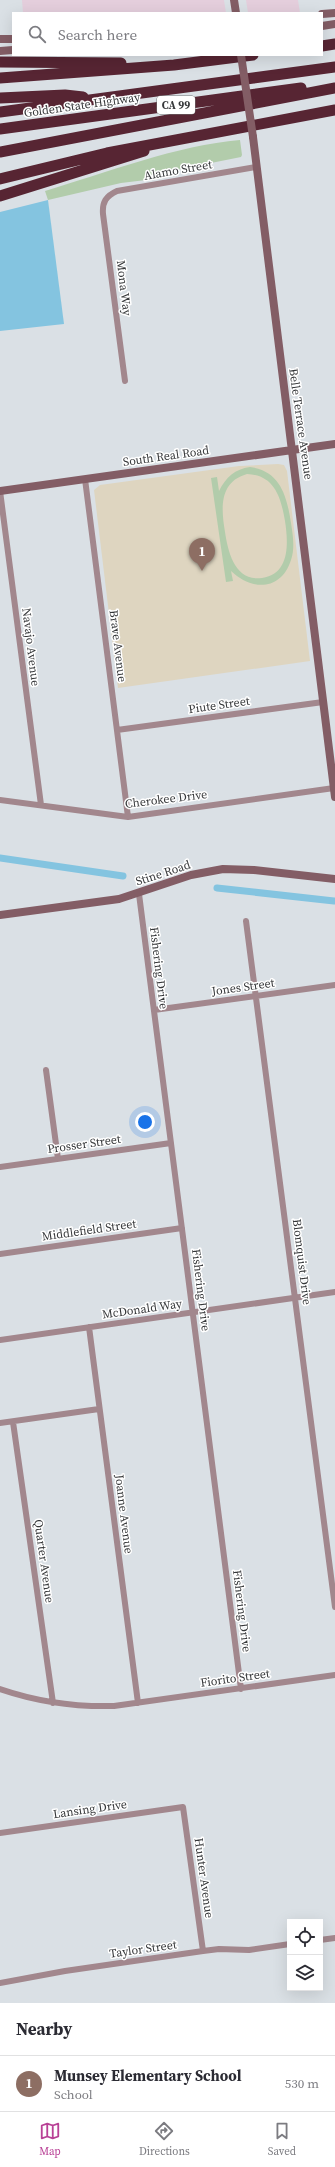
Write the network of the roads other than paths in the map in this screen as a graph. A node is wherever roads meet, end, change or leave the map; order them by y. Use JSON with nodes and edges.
{"nodes":[{"id":1,"x":234,"y":0,"type":"edge"},
{"id":2,"x":236,"y":12,"type":"edge"},
{"id":3,"x":335,"y":13,"type":"edge"},
{"id":4,"x":323,"y":14,"type":"edge"},
{"id":5,"x":335,"y":24,"type":"edge"},
{"id":6,"x":323,"y":26,"type":"edge"},
{"id":7,"x":0,"y":39,"type":"edge"},
{"id":8,"x":12,"y":39,"type":"edge"},
{"id":9,"x":335,"y":44,"type":"edge"},
{"id":10,"x":323,"y":46,"type":"edge"},
{"id":11,"x":12,"y":50,"type":"edge"},
{"id":12,"x":0,"y":51,"type":"edge"},
{"id":13,"x":241,"y":56,"type":"edge"},
{"id":14,"x":245,"y":56,"type":"edge"},
{"id":15,"x":0,"y":62,"type":"edge"},
{"id":16,"x":174,"y":65,"type":"junction"},
{"id":17,"x":335,"y":67,"type":"edge"},
{"id":18,"x":0,"y":78,"type":"edge"},
{"id":19,"x":335,"y":84,"type":"edge"},
{"id":20,"x":335,"y":88,"type":"edge"},
{"id":21,"x":0,"y":98,"type":"edge"},
{"id":22,"x":106,"y":99,"type":"junction"},
{"id":23,"x":335,"y":110,"type":"edge"},
{"id":24,"x":0,"y":112,"type":"edge"},
{"id":25,"x":0,"y":129,"type":"edge"},
{"id":26,"x":179,"y":140,"type":"junction"},
{"id":27,"x":0,"y":154,"type":"edge"},
{"id":28,"x":256,"y":167,"type":"junction"},
{"id":29,"x":0,"y":179,"type":"edge"},
{"id":30,"x":0,"y":196,"type":"edge"},
{"id":31,"x":105,"y":198,"type":"joint"},
{"id":32,"x":125,"y":381,"type":"dead end"},
{"id":33,"x":335,"y":444,"type":"edge"},
{"id":34,"x":293,"y":450,"type":"junction"},
{"id":35,"x":85,"y":479,"type":"junction"},
{"id":36,"x":0,"y":491,"type":"edge"},
{"id":37,"x":323,"y":702,"type":"junction"},
{"id":38,"x":118,"y":730,"type":"junction"},
{"id":39,"x":334,"y":788,"type":"junction"},
{"id":40,"x":335,"y":798,"type":"edge"},
{"id":41,"x":0,"y":800,"type":"edge"},
{"id":42,"x":41,"y":805,"type":"junction"},
{"id":43,"x":128,"y":817,"type":"junction"},
{"id":44,"x":335,"y":879,"type":"edge"},
{"id":45,"x":139,"y":894,"type":"junction"},
{"id":46,"x":0,"y":915,"type":"edge"},
{"id":47,"x":246,"y":921,"type":"dead end"},
{"id":48,"x":335,"y":985,"type":"edge"},
{"id":49,"x":256,"y":996,"type":"junction"},
{"id":50,"x":154,"y":1010,"type":"junction"},
{"id":51,"x":46,"y":1070,"type":"dead end"},
{"id":52,"x":171,"y":1143,"type":"junction"},
{"id":53,"x":58,"y":1159,"type":"junction"},
{"id":54,"x":0,"y":1167,"type":"edge"},
{"id":55,"x":182,"y":1228,"type":"junction"},
{"id":56,"x":0,"y":1254,"type":"edge"},
{"id":57,"x":335,"y":1292,"type":"edge"},
{"id":58,"x":295,"y":1298,"type":"junction"},
{"id":59,"x":193,"y":1313,"type":"junction"},
{"id":60,"x":89,"y":1327,"type":"junction"},
{"id":61,"x":0,"y":1340,"type":"edge"},
{"id":62,"x":100,"y":1409,"type":"junction"},
{"id":63,"x":13,"y":1422,"type":"junction"},
{"id":64,"x":0,"y":1424,"type":"edge"},
{"id":65,"x":335,"y":1607,"type":"edge"},
{"id":66,"x":335,"y":1675,"type":"edge"},
{"id":67,"x":241,"y":1688,"type":"junction"},
{"id":68,"x":0,"y":1689,"type":"edge"},
{"id":69,"x":53,"y":1703,"type":"junction"},
{"id":70,"x":138,"y":1703,"type":"junction"},
{"id":71,"x":183,"y":1807,"type":"joint"},
{"id":72,"x":0,"y":1833,"type":"edge"},
{"id":73,"x":335,"y":1939,"type":"edge"},
{"id":74,"x":323,"y":1940,"type":"edge"},
{"id":75,"x":287,"y":1944,"type":"edge"},
{"id":76,"x":203,"y":1951,"type":"junction"},
{"id":77,"x":0,"y":1983,"type":"edge"}],
"edges":[{"from":1,"to":2,"type":"street"},
{"from":3,"to":4,"type":"street"},
{"from":5,"to":6,"type":"street"},
{"from":7,"to":8,"type":"street"},
{"from":9,"to":10,"type":"highway"},
{"from":11,"to":12,"type":"street"},
{"from":13,"to":28,"type":"street","name":"Belle Terrace Avenue","bridge":true},
{"from":14,"to":16,"type":"highway"},
{"from":15,"to":16,"type":"highway"},
{"from":16,"to":18,"type":"highway"},
{"from":17,"to":22,"type":"highway","name":"Golden State Highway","number":"CA 99"},
{"from":19,"to":25,"type":"highway","name":"Golden State Highway","number":"CA 99"},
{"from":20,"to":27,"type":"highway"},
{"from":21,"to":22,"type":"highway"},
{"from":22,"to":24,"type":"highway","name":"Golden State Highway","number":"CA 99"},
{"from":23,"to":26,"type":"highway"},
{"from":26,"to":29,"type":"highway"},
{"from":26,"to":30,"type":"highway"},
{"from":28,"to":31,"type":"street","name":"Alamo Street"},
{"from":28,"to":34,"type":"street","name":"Belle Terrace Avenue"},
{"from":31,"to":32,"type":"street","name":"Mona Way"},
{"from":33,"to":34,"type":"street","name":"South Real Road"},
{"from":34,"to":35,"type":"street","name":"South Real Road"},
{"from":34,"to":37,"type":"street","name":"Belle Terrace Avenue"},
{"from":35,"to":36,"type":"street","name":"South Real Road"},
{"from":35,"to":38,"type":"street","name":"Brave Avenue"},
{"from":36,"to":42,"type":"street","name":"Navajo Avenue"},
{"from":37,"to":38,"type":"street","name":"Piute Street"},
{"from":37,"to":39,"type":"street","name":"Belle Terrace Avenue"},
{"from":38,"to":43,"type":"street","name":"Brave Avenue"},
{"from":39,"to":40,"type":"street","name":"Belle Terrace Avenue"},
{"from":39,"to":43,"type":"street","name":"Cherokee Drive"},
{"from":41,"to":42,"type":"street","name":"Cherokee Drive"},
{"from":42,"to":43,"type":"street","name":"Cherokee Drive"},
{"from":44,"to":45,"type":"street","name":"Stine Road"},
{"from":45,"to":46,"type":"street","name":"Stine Road"},
{"from":45,"to":50,"type":"street","name":"Fishering Drive"},
{"from":47,"to":49,"type":"street","name":"Blomquist Drive"},
{"from":48,"to":49,"type":"street","name":"Jones Street"},
{"from":49,"to":50,"type":"street","name":"Jones Street"},
{"from":49,"to":58,"type":"street","name":"Blomquist Drive"},
{"from":50,"to":52,"type":"street","name":"Fishering Drive"},
{"from":51,"to":53,"type":"street"},
{"from":52,"to":53,"type":"street","name":"Prosser Street"},
{"from":52,"to":55,"type":"street","name":"Fishering Drive"},
{"from":53,"to":54,"type":"street","name":"Prosser Street"},
{"from":55,"to":56,"type":"street","name":"Middlefield Street"},
{"from":55,"to":59,"type":"street","name":"Fishering Drive"},
{"from":57,"to":58,"type":"street","name":"McDonald Way"},
{"from":58,"to":59,"type":"street","name":"McDonald Way"},
{"from":58,"to":65,"type":"street","name":"Blomquist Drive"},
{"from":59,"to":60,"type":"street","name":"McDonald Way"},
{"from":59,"to":67,"type":"street","name":"Fishering Drive"},
{"from":60,"to":61,"type":"street","name":"McDonald Way"},
{"from":60,"to":62,"type":"street","name":"Joanne Avenue"},
{"from":62,"to":63,"type":"street"},
{"from":62,"to":70,"type":"street","name":"Joanne Avenue"},
{"from":63,"to":64,"type":"street"},
{"from":63,"to":69,"type":"street","name":"Quarter Avenue"},
{"from":66,"to":67,"type":"street","name":"Fiorito Street"},
{"from":67,"to":70,"type":"street","name":"Fiorito Street"},
{"from":68,"to":69,"type":"street","name":"Fiorito Street"},
{"from":69,"to":70,"type":"street","name":"Fiorito Street"},
{"from":71,"to":72,"type":"street","name":"Lansing Drive"},
{"from":71,"to":76,"type":"street","name":"Hunter Avenue"},
{"from":73,"to":74,"type":"street"},
{"from":75,"to":76,"type":"street","name":"Taylor Street"},
{"from":76,"to":77,"type":"street","name":"Taylor Street"}]}
